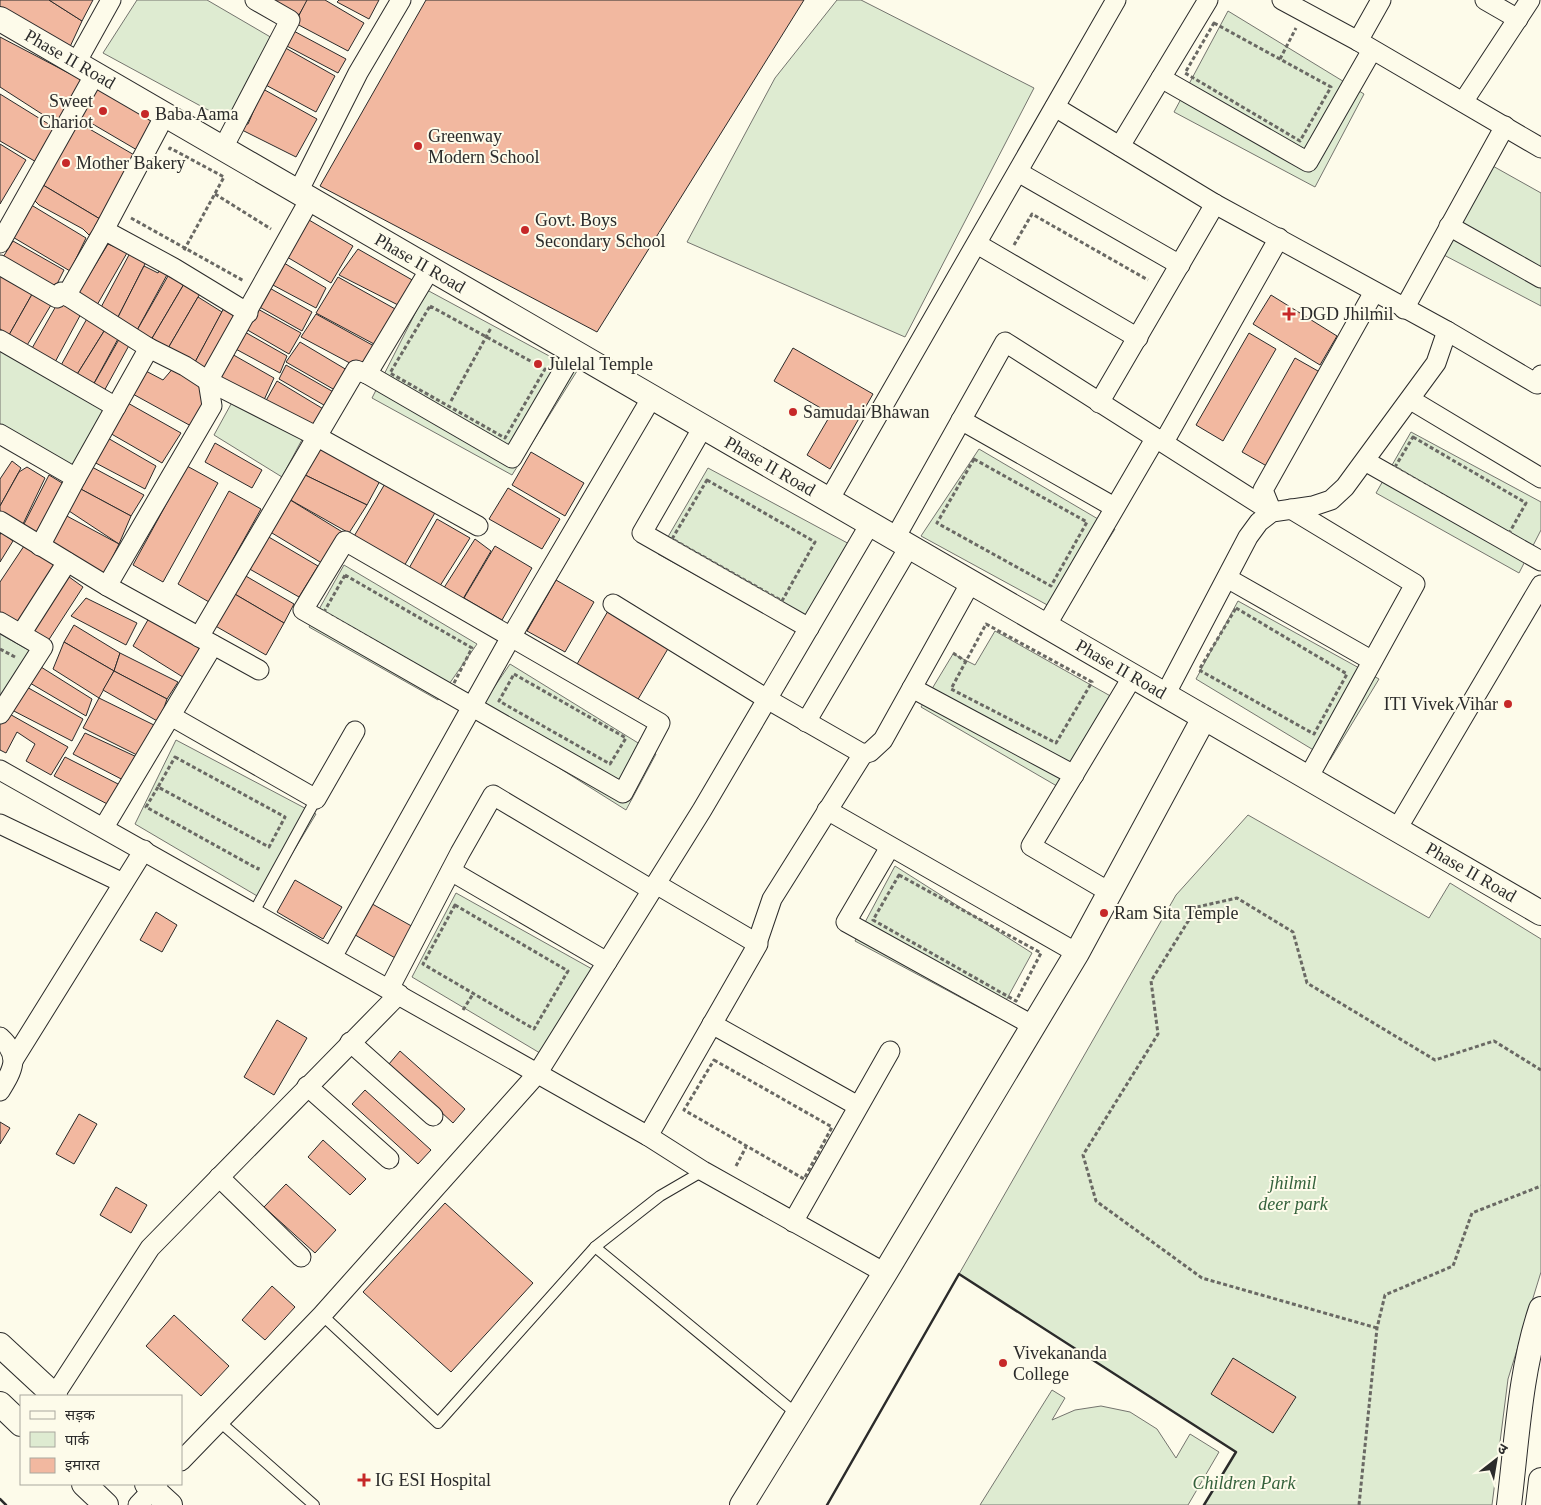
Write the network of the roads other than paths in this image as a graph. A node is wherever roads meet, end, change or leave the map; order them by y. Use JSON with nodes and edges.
{"nodes":[{"id":1,"x":111,"y":0,"type":"edge"},
{"id":2,"x":255,"y":0,"type":"edge"},
{"id":3,"x":401,"y":0,"type":"edge"},
{"id":4,"x":1116,"y":0,"type":"edge"},
{"id":5,"x":1208,"y":0,"type":"edge"},
{"id":6,"x":1282,"y":0,"type":"edge"},
{"id":7,"x":1381,"y":0,"type":"edge"},
{"id":8,"x":1485,"y":0,"type":"edge"},
{"id":9,"x":1530,"y":0,"type":"edge"},
{"id":10,"x":0,"y":19,"type":"edge"},
{"id":11,"x":1518,"y":19,"type":"junction"},
{"id":12,"x":1365,"y":45,"type":"junction"},
{"id":13,"x":85,"y":69,"type":"junction"},
{"id":14,"x":1161,"y":78,"type":"junction"},
{"id":15,"x":1463,"y":102,"type":"junction"},
{"id":16,"x":1055,"y":107,"type":"junction"},
{"id":17,"x":165,"y":115,"type":"junction"},
{"id":18,"x":1505,"y":126,"type":"junction"},
{"id":19,"x":1120,"y":146,"type":"junction"},
{"id":20,"x":223,"y":148,"type":"junction"},
{"id":21,"x":1541,"y":148,"type":"edge"},
{"id":22,"x":1018,"y":172,"type":"junction"},
{"id":23,"x":304,"y":195,"type":"junction"},
{"id":24,"x":1215,"y":204,"type":"junction"},
{"id":25,"x":1449,"y":226,"type":"junction"},
{"id":26,"x":104,"y":230,"type":"junction"},
{"id":27,"x":1279,"y":238,"type":"junction"},
{"id":28,"x":1,"y":239,"type":"edge"},
{"id":29,"x":977,"y":244,"type":"junction"},
{"id":30,"x":0,"y":265,"type":"edge"},
{"id":31,"x":1180,"y":266,"type":"junction"},
{"id":32,"x":430,"y":269,"type":"junction"},
{"id":33,"x":1541,"y":278,"type":"edge"},
{"id":34,"x":1374,"y":292,"type":"junction"},
{"id":35,"x":66,"y":296,"type":"junction"},
{"id":36,"x":1404,"y":308,"type":"junction"},
{"id":37,"x":248,"y":313,"type":"junction"},
{"id":38,"x":1447,"y":331,"type":"junction"},
{"id":39,"x":1138,"y":338,"type":"junction"},
{"id":40,"x":0,"y":340,"type":"edge"},
{"id":41,"x":149,"y":348,"type":"junction"},
{"id":42,"x":574,"y":352,"type":"junction"},
{"id":43,"x":367,"y":374,"type":"junction"},
{"id":44,"x":1541,"y":376,"type":"edge"},
{"id":45,"x":208,"y":381,"type":"junction"},
{"id":46,"x":652,"y":397,"type":"junction"},
{"id":47,"x":1411,"y":400,"type":"junction"},
{"id":48,"x":1099,"y":403,"type":"junction"},
{"id":49,"x":116,"y":407,"type":"junction"},
{"id":50,"x":961,"y":420,"type":"junction"},
{"id":51,"x":703,"y":427,"type":"junction"},
{"id":52,"x":0,"y":434,"type":"edge"},
{"id":53,"x":316,"y":436,"type":"junction"},
{"id":54,"x":1155,"y":439,"type":"junction"},
{"id":55,"x":1365,"y":461,"type":"junction"},
{"id":56,"x":76,"y":478,"type":"junction"},
{"id":57,"x":1541,"y":478,"type":"edge"},
{"id":58,"x":829,"y":500,"type":"junction"},
{"id":59,"x":1114,"y":507,"type":"junction"},
{"id":60,"x":1291,"y":509,"type":"junction"},
{"id":61,"x":1272,"y":512,"type":"junction"},
{"id":62,"x":0,"y":520,"type":"edge"},
{"id":63,"x":870,"y":524,"type":"junction"},
{"id":64,"x":478,"y":526,"type":"dead end"},
{"id":65,"x":902,"y":542,"type":"junction"},
{"id":66,"x":40,"y":546,"type":"junction"},
{"id":67,"x":67,"y":562,"type":"junction"},
{"id":68,"x":1541,"y":562,"type":"edge"},
{"id":69,"x":1227,"y":578,"type":"junction"},
{"id":70,"x":971,"y":582,"type":"junction"},
{"id":71,"x":1541,"y":585,"type":"edge"},
{"id":72,"x":107,"y":586,"type":"junction"},
{"id":73,"x":613,"y":604,"type":"dead end"},
{"id":74,"x":0,"y":622,"type":"edge"},
{"id":75,"x":1046,"y":626,"type":"junction"},
{"id":76,"x":809,"y":628,"type":"junction"},
{"id":77,"x":21,"y":634,"type":"junction"},
{"id":78,"x":511,"y":637,"type":"junction"},
{"id":79,"x":206,"y":641,"type":"junction"},
{"id":80,"x":1371,"y":660,"type":"junction"},
{"id":81,"x":259,"y":670,"type":"dead end"},
{"id":82,"x":1133,"y":676,"type":"junction"},
{"id":83,"x":912,"y":688,"type":"junction"},
{"id":84,"x":1165,"y":695,"type":"junction"},
{"id":85,"x":767,"y":699,"type":"junction"},
{"id":86,"x":472,"y":707,"type":"junction"},
{"id":87,"x":0,"y":714,"type":"edge"},
{"id":88,"x":171,"y":716,"type":"junction"},
{"id":89,"x":1204,"y":718,"type":"junction"},
{"id":90,"x":806,"y":722,"type":"junction"},
{"id":91,"x":355,"y":731,"type":"dead end"},
{"id":92,"x":863,"y":754,"type":"junction"},
{"id":93,"x":0,"y":770,"type":"edge"},
{"id":94,"x":1074,"y":775,"type":"junction"},
{"id":95,"x":1308,"y":778,"type":"junction"},
{"id":96,"x":316,"y":799,"type":"junction"},
{"id":97,"x":827,"y":810,"type":"junction"},
{"id":98,"x":0,"y":824,"type":"edge"},
{"id":99,"x":104,"y":827,"type":"junction"},
{"id":100,"x":1397,"y":829,"type":"junction"},
{"id":101,"x":890,"y":847,"type":"junction"},
{"id":102,"x":144,"y":850,"type":"junction"},
{"id":103,"x":451,"y":871,"type":"junction"},
{"id":104,"x":123,"y":883,"type":"junction"},
{"id":105,"x":654,"y":887,"type":"junction"},
{"id":106,"x":1111,"y":893,"type":"junction"},
{"id":107,"x":254,"y":912,"type":"junction"},
{"id":108,"x":1541,"y":913,"type":"edge"},
{"id":109,"x":757,"y":943,"type":"junction"},
{"id":110,"x":1077,"y":954,"type":"junction"},
{"id":111,"x":332,"y":957,"type":"junction"},
{"id":112,"x":607,"y":962,"type":"junction"},
{"id":113,"x":394,"y":992,"type":"junction"},
{"id":114,"x":712,"y":1024,"type":"junction"},
{"id":115,"x":1034,"y":1026,"type":"junction"},
{"id":116,"x":0,"y":1037,"type":"edge"},
{"id":117,"x":350,"y":1042,"type":"junction"},
{"id":118,"x":890,"y":1051,"type":"dead end"},
{"id":119,"x":14,"y":1058,"type":"junction"},
{"id":120,"x":537,"y":1074,"type":"junction"},
{"id":121,"x":307,"y":1086,"type":"junction"},
{"id":122,"x":0,"y":1091,"type":"edge"},
{"id":123,"x":858,"y":1106,"type":"junction"},
{"id":124,"x":433,"y":1116,"type":"dead end"},
{"id":125,"x":648,"y":1136,"type":"junction"},
{"id":126,"x":389,"y":1159,"type":"dead end"},
{"id":127,"x":703,"y":1171,"type":"junction"},
{"id":128,"x":219,"y":1177,"type":"junction"},
{"id":129,"x":794,"y":1222,"type":"junction"},
{"id":130,"x":595,"y":1247,"type":"junction"},
{"id":131,"x":301,"y":1257,"type":"dead end"},
{"id":132,"x":885,"y":1273,"type":"junction"},
{"id":133,"x":1541,"y":1309,"type":"edge"},
{"id":134,"x":322,"y":1315,"type":"junction"},
{"id":135,"x":0,"y":1345,"type":"edge"},
{"id":136,"x":54,"y":1395,"type":"edge"},
{"id":137,"x":56,"y":1395,"type":"edge"},
{"id":138,"x":0,"y":1404,"type":"edge"},
{"id":139,"x":798,"y":1415,"type":"junction"},
{"id":140,"x":220,"y":1422,"type":"junction"},
{"id":141,"x":20,"y":1423,"type":"edge"},
{"id":142,"x":182,"y":1459,"type":"edge"},
{"id":143,"x":1541,"y":1480,"type":"edge"},
{"id":144,"x":85,"y":1485,"type":"edge"},
{"id":145,"x":149,"y":1490,"type":"edge"},
{"id":146,"x":106,"y":1505,"type":"edge"},
{"id":147,"x":170,"y":1505,"type":"edge"},
{"id":148,"x":314,"y":1505,"type":"edge"},
{"id":149,"x":742,"y":1505,"type":"edge"},
{"id":150,"x":1509,"y":1505,"type":"edge"},
{"id":151,"x":1538,"y":1505,"type":"edge"}],
"edges":[{"from":1,"to":13,"type":"street"},
{"from":2,"to":20,"type":"street"},
{"from":3,"to":23,"type":"street"},
{"from":4,"to":16,"type":"street"},
{"from":5,"to":14,"type":"street"},
{"from":6,"to":12,"type":"street"},
{"from":7,"to":12,"type":"street"},
{"from":8,"to":11,"type":"street"},
{"from":9,"to":11,"type":"street"},
{"from":10,"to":13,"type":"street","name":"Phase II Road"},
{"from":11,"to":15,"type":"street"},
{"from":12,"to":14,"type":"street"},
{"from":12,"to":15,"type":"street"},
{"from":13,"to":17,"type":"street","name":"Phase II Road"},
{"from":13,"to":28,"type":"street"},
{"from":14,"to":19,"type":"street"},
{"from":15,"to":18,"type":"street"},
{"from":16,"to":19,"type":"street"},
{"from":16,"to":22,"type":"street"},
{"from":17,"to":20,"type":"street","name":"Phase II Road"},
{"from":17,"to":26,"type":"street"},
{"from":18,"to":21,"type":"street"},
{"from":18,"to":25,"type":"street"},
{"from":19,"to":24,"type":"street"},
{"from":20,"to":23,"type":"street","name":"Phase II Road"},
{"from":22,"to":29,"type":"street"},
{"from":22,"to":31,"type":"street"},
{"from":23,"to":32,"type":"street","name":"Phase II Road"},
{"from":23,"to":37,"type":"street"},
{"from":24,"to":27,"type":"street"},
{"from":24,"to":31,"type":"street"},
{"from":25,"to":33,"type":"street"},
{"from":25,"to":36,"type":"street"},
{"from":26,"to":35,"type":"street"},
{"from":26,"to":37,"type":"street"},
{"from":27,"to":34,"type":"street"},
{"from":27,"to":54,"type":"street"},
{"from":29,"to":39,"type":"street"},
{"from":29,"to":58,"type":"street"},
{"from":30,"to":35,"type":"street"},
{"from":31,"to":39,"type":"street"},
{"from":32,"to":42,"type":"street","name":"Phase II Road"},
{"from":32,"to":43,"type":"street"},
{"from":34,"to":36,"type":"street"},
{"from":34,"to":61,"type":"street"},
{"from":35,"to":41,"type":"street"},
{"from":36,"to":38,"type":"street"},
{"from":37,"to":45,"type":"street"},
{"from":38,"to":44,"type":"street"},
{"from":38,"to":47,"type":"street"},
{"from":39,"to":48,"type":"street"},
{"from":40,"to":49,"type":"street"},
{"from":41,"to":45,"type":"street"},
{"from":41,"to":49,"type":"street"},
{"from":42,"to":43,"type":"street"},
{"from":42,"to":46,"type":"street","name":"Phase II Road"},
{"from":43,"to":53,"type":"street"},
{"from":45,"to":53,"type":"street"},
{"from":45,"to":72,"type":"street"},
{"from":46,"to":51,"type":"street","name":"Phase II Road"},
{"from":46,"to":78,"type":"street"},
{"from":47,"to":55,"type":"street"},
{"from":47,"to":57,"type":"street"},
{"from":48,"to":50,"type":"street"},
{"from":48,"to":54,"type":"street"},
{"from":49,"to":56,"type":"street"},
{"from":50,"to":59,"type":"street"},
{"from":50,"to":65,"type":"street"},
{"from":51,"to":58,"type":"street","name":"Phase II Road"},
{"from":51,"to":76,"type":"street"},
{"from":52,"to":56,"type":"street"},
{"from":53,"to":64,"type":"street"},
{"from":53,"to":79,"type":"street"},
{"from":54,"to":59,"type":"street"},
{"from":54,"to":61,"type":"street"},
{"from":55,"to":60,"type":"street"},
{"from":55,"to":68,"type":"street"},
{"from":56,"to":66,"type":"street"},
{"from":58,"to":63,"type":"street","name":"Phase II Road"},
{"from":59,"to":75,"type":"street"},
{"from":60,"to":61,"type":"street"},
{"from":60,"to":80,"type":"street"},
{"from":61,"to":69,"type":"street"},
{"from":62,"to":66,"type":"street"},
{"from":63,"to":65,"type":"street","name":"Phase II Road"},
{"from":63,"to":76,"type":"street"},
{"from":65,"to":70,"type":"street","name":"Phase II Road"},
{"from":65,"to":90,"type":"street"},
{"from":66,"to":67,"type":"street"},
{"from":67,"to":72,"type":"street"},
{"from":67,"to":77,"type":"street"},
{"from":69,"to":80,"type":"street"},
{"from":69,"to":84,"type":"street"},
{"from":70,"to":75,"type":"street","name":"Phase II Road"},
{"from":70,"to":83,"type":"street"},
{"from":71,"to":100,"type":"street"},
{"from":72,"to":79,"type":"street"},
{"from":73,"to":85,"type":"street"},
{"from":74,"to":77,"type":"street"},
{"from":75,"to":82,"type":"street","name":"Phase II Road"},
{"from":76,"to":85,"type":"street"},
{"from":77,"to":87,"type":"street"},
{"from":78,"to":86,"type":"street"},
{"from":78,"to":86,"type":"street"},
{"from":78,"to":86,"type":"street"},
{"from":79,"to":81,"type":"street"},
{"from":79,"to":88,"type":"street"},
{"from":80,"to":95,"type":"street"},
{"from":82,"to":84,"type":"street","name":"Phase II Road"},
{"from":82,"to":94,"type":"street"},
{"from":83,"to":92,"type":"street"},
{"from":83,"to":94,"type":"street"},
{"from":84,"to":89,"type":"street","name":"Phase II Road"},
{"from":85,"to":90,"type":"street"},
{"from":85,"to":105,"type":"street"},
{"from":86,"to":111,"type":"street"},
{"from":88,"to":96,"type":"street"},
{"from":88,"to":99,"type":"street"},
{"from":89,"to":95,"type":"street","name":"Phase II Road"},
{"from":89,"to":106,"type":"street"},
{"from":90,"to":92,"type":"street"},
{"from":91,"to":96,"type":"street"},
{"from":92,"to":97,"type":"street"},
{"from":93,"to":99,"type":"street"},
{"from":94,"to":106,"type":"street"},
{"from":95,"to":100,"type":"street","name":"Phase II Road"},
{"from":96,"to":107,"type":"lane"},
{"from":97,"to":101,"type":"street"},
{"from":97,"to":109,"type":"street"},
{"from":98,"to":104,"type":"street"},
{"from":99,"to":102,"type":"street"},
{"from":100,"to":108,"type":"street","name":"Phase II Road"},
{"from":101,"to":110,"type":"street"},
{"from":101,"to":115,"type":"street"},
{"from":102,"to":104,"type":"street"},
{"from":102,"to":107,"type":"street"},
{"from":103,"to":105,"type":"street"},
{"from":103,"to":112,"type":"street"},
{"from":103,"to":113,"type":"street"},
{"from":104,"to":119,"type":"street"},
{"from":105,"to":109,"type":"street"},
{"from":105,"to":112,"type":"street"},
{"from":106,"to":110,"type":"street"},
{"from":107,"to":111,"type":"street"},
{"from":109,"to":114,"type":"street"},
{"from":110,"to":115,"type":"street"},
{"from":111,"to":113,"type":"street"},
{"from":112,"to":120,"type":"street"},
{"from":113,"to":117,"type":"street"},
{"from":113,"to":120,"type":"street"},
{"from":114,"to":123,"type":"street"},
{"from":114,"to":125,"type":"street"},
{"from":115,"to":132,"type":"street"},
{"from":116,"to":119,"type":"street"},
{"from":117,"to":121,"type":"street"},
{"from":117,"to":124,"type":"street"},
{"from":118,"to":123,"type":"street"},
{"from":119,"to":122,"type":"street"},
{"from":120,"to":125,"type":"street"},
{"from":120,"to":134,"type":"street"},
{"from":121,"to":126,"type":"street"},
{"from":121,"to":128,"type":"street"},
{"from":123,"to":129,"type":"street"},
{"from":125,"to":127,"type":"street"},
{"from":127,"to":129,"type":"street"},
{"from":127,"to":130,"type":"lane"},
{"from":128,"to":131,"type":"street"},
{"from":128,"to":137,"type":"street"},
{"from":129,"to":132,"type":"street"},
{"from":130,"to":134,"type":"lane"},
{"from":130,"to":139,"type":"lane"},
{"from":132,"to":139,"type":"street"},
{"from":133,"to":150,"type":"street"},
{"from":134,"to":140,"type":"street"},
{"from":135,"to":136,"type":"street"},
{"from":138,"to":141,"type":"street"},
{"from":139,"to":149,"type":"street"},
{"from":140,"to":142,"type":"street"},
{"from":140,"to":148,"type":"lane"},
{"from":143,"to":151,"type":"street"},
{"from":144,"to":146,"type":"street"},
{"from":145,"to":147,"type":"street"}]}
